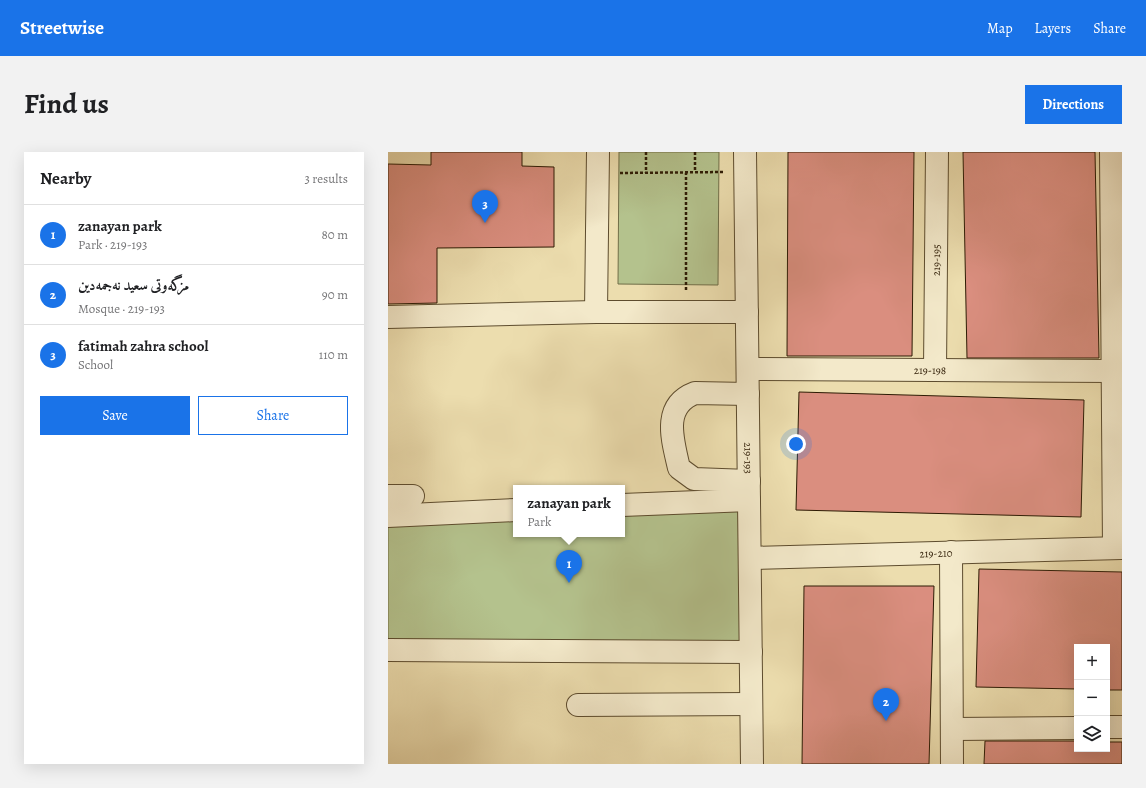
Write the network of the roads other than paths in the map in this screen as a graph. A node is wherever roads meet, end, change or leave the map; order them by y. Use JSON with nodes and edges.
{"nodes":[{"id":1,"x":937,"y":152,"type":"edge"},
{"id":2,"x":1111,"y":152,"type":"edge"},
{"id":3,"x":597,"y":162,"type":"edge"},
{"id":4,"x":745,"y":162,"type":"edge"},
{"id":5,"x":596,"y":312,"type":"junction"},
{"id":6,"x":747,"y":312,"type":"junction"},
{"id":7,"x":388,"y":317,"type":"edge"},
{"id":8,"x":748,"y":369,"type":"junction"},
{"id":9,"x":935,"y":369,"type":"junction"},
{"id":10,"x":1113,"y":371,"type":"junction"},
{"id":11,"x":748,"y":394,"type":"junction"},
{"id":12,"x":749,"y":490,"type":"junction"},
{"id":13,"x":388,"y":496,"type":"edge"},
{"id":14,"x":413,"y":496,"type":"dead end"},
{"id":15,"x":625,"y":505,"type":"edge"},
{"id":16,"x":513,"y":510,"type":"edge"},
{"id":17,"x":388,"y":516,"type":"edge"},
{"id":18,"x":1118,"y":548,"type":"edge"},
{"id":19,"x":951,"y":552,"type":"junction"},
{"id":20,"x":750,"y":558,"type":"junction"},
{"id":21,"x":388,"y":650,"type":"edge"},
{"id":22,"x":751,"y":652,"type":"junction"},
{"id":23,"x":751,"y":704,"type":"junction"},
{"id":24,"x":578,"y":705,"type":"dead end"},
{"id":25,"x":1110,"y":727,"type":"edge"},
{"id":26,"x":1122,"y":727,"type":"edge"},
{"id":27,"x":1074,"y":728,"type":"edge"},
{"id":28,"x":952,"y":729,"type":"junction"},
{"id":29,"x":752,"y":764,"type":"edge"},
{"id":30,"x":952,"y":764,"type":"edge"}],
"edges":[{"from":1,"to":9,"type":"street","name":"219-195"},
{"from":2,"to":10,"type":"street"},
{"from":3,"to":5,"type":"street"},
{"from":4,"to":6,"type":"street","name":"219-193"},
{"from":5,"to":6,"type":"street"},
{"from":5,"to":7,"type":"street"},
{"from":6,"to":8,"type":"street","name":"219-193"},
{"from":8,"to":9,"type":"street","name":"219-198"},
{"from":8,"to":11,"type":"street","name":"219-193"},
{"from":9,"to":10,"type":"street","name":"219-198"},
{"from":10,"to":18,"type":"street"},
{"from":11,"to":12,"type":"street","name":"219-193"},
{"from":11,"to":12,"type":"street"},
{"from":12,"to":15,"type":"street"},
{"from":12,"to":20,"type":"street","name":"219-193"},
{"from":13,"to":14,"type":"street"},
{"from":16,"to":17,"type":"street"},
{"from":18,"to":19,"type":"street","name":"219-210"},
{"from":19,"to":20,"type":"street","name":"219-210"},
{"from":19,"to":28,"type":"street"},
{"from":20,"to":22,"type":"street","name":"219-193"},
{"from":21,"to":22,"type":"street"},
{"from":22,"to":23,"type":"street","name":"219-193"},
{"from":23,"to":24,"type":"street"},
{"from":23,"to":29,"type":"street","name":"219-193"},
{"from":25,"to":26,"type":"street"},
{"from":27,"to":28,"type":"street"},
{"from":28,"to":30,"type":"street"}]}
